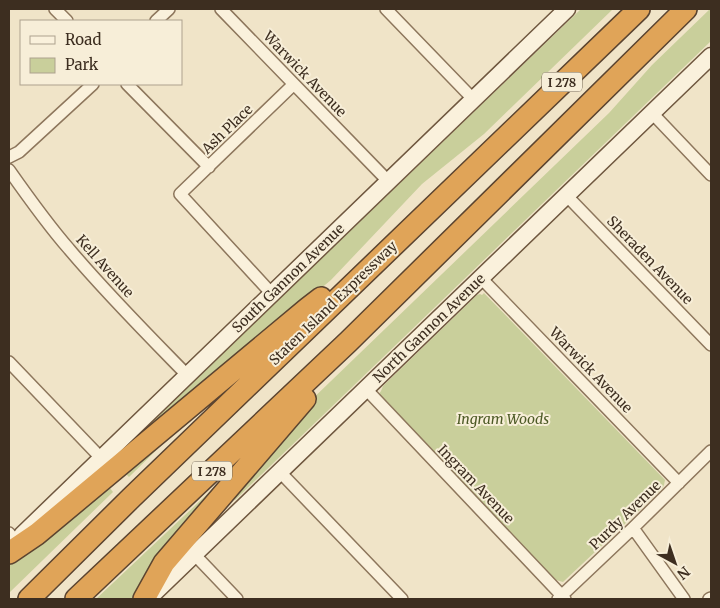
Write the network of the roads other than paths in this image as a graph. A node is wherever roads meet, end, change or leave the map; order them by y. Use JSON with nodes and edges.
{"nodes":[{"id":1,"x":55,"y":9,"type":"edge"},
{"id":2,"x":168,"y":9,"type":"edge"},
{"id":3,"x":221,"y":9,"type":"edge"},
{"id":4,"x":386,"y":9,"type":"edge"},
{"id":5,"x":639,"y":9,"type":"edge"},
{"id":6,"x":686,"y":9,"type":"edge"},
{"id":7,"x":560,"y":11,"type":"edge"},
{"id":8,"x":66,"y":20,"type":"edge"},
{"id":9,"x":157,"y":20,"type":"edge"},
{"id":10,"x":711,"y":56,"type":"edge"},
{"id":11,"x":294,"y":84,"type":"junction"},
{"id":12,"x":92,"y":85,"type":"edge"},
{"id":13,"x":128,"y":85,"type":"edge"},
{"id":14,"x":473,"y":99,"type":"junction"},
{"id":15,"x":652,"y":113,"type":"junction"},
{"id":16,"x":9,"y":157,"type":"edge"},
{"id":17,"x":209,"y":167,"type":"junction"},
{"id":18,"x":9,"y":170,"type":"edge"},
{"id":19,"x":711,"y":175,"type":"edge"},
{"id":20,"x":388,"y":181,"type":"junction"},
{"id":21,"x":567,"y":196,"type":"junction"},
{"id":22,"x":394,"y":245,"type":"junction"},
{"id":23,"x":481,"y":278,"type":"junction"},
{"id":24,"x":272,"y":294,"type":"junction"},
{"id":25,"x":348,"y":342,"type":"junction"},
{"id":26,"x":711,"y":346,"type":"edge"},
{"id":27,"x":9,"y":362,"type":"edge"},
{"id":28,"x":187,"y":375,"type":"junction"},
{"id":29,"x":366,"y":389,"type":"junction"},
{"id":30,"x":711,"y":451,"type":"edge"},
{"id":31,"x":101,"y":458,"type":"junction"},
{"id":32,"x":280,"y":472,"type":"junction"},
{"id":33,"x":679,"y":483,"type":"junction"},
{"id":34,"x":633,"y":528,"type":"junction"},
{"id":35,"x":10,"y":544,"type":"edge"},
{"id":36,"x":194,"y":554,"type":"junction"},
{"id":37,"x":562,"y":598,"type":"edge"},
{"id":38,"x":29,"y":599,"type":"edge"},
{"id":39,"x":76,"y":599,"type":"edge"},
{"id":40,"x":146,"y":599,"type":"edge"},
{"id":41,"x":237,"y":599,"type":"edge"},
{"id":42,"x":402,"y":599,"type":"edge"},
{"id":43,"x":684,"y":599,"type":"edge"}],
"edges":[{"from":1,"to":8,"type":"street"},
{"from":2,"to":9,"type":"street"},
{"from":3,"to":11,"type":"street","name":"Warwick Avenue"},
{"from":4,"to":14,"type":"street"},
{"from":5,"to":22,"type":"highway","name":"Staten Island Expressway","number":"I 278"},
{"from":6,"to":25,"type":"highway","number":"I 278"},
{"from":7,"to":14,"type":"main road","name":"South Gannon Avenue"},
{"from":10,"to":15,"type":"main road","name":"North Gannon Avenue"},
{"from":11,"to":17,"type":"street","name":"Ash Place"},
{"from":11,"to":20,"type":"street","name":"Warwick Avenue"},
{"from":12,"to":16,"type":"street"},
{"from":13,"to":17,"type":"street"},
{"from":14,"to":20,"type":"main road","name":"South Gannon Avenue"},
{"from":15,"to":19,"type":"street"},
{"from":15,"to":21,"type":"main road","name":"North Gannon Avenue"},
{"from":17,"to":24,"type":"street","name":"Ash Place"},
{"from":18,"to":28,"type":"street","name":"Kell Avenue"},
{"from":20,"to":24,"type":"main road","name":"South Gannon Avenue"},
{"from":21,"to":23,"type":"main road","name":"North Gannon Avenue"},
{"from":21,"to":26,"type":"street","name":"Sheraden Avenue"},
{"from":22,"to":35,"type":"highway"},
{"from":22,"to":38,"type":"highway","name":"Staten Island Expressway","number":"I 278"},
{"from":23,"to":29,"type":"main road","name":"North Gannon Avenue"},
{"from":23,"to":33,"type":"street","name":"Warwick Avenue"},
{"from":24,"to":28,"type":"main road","name":"South Gannon Avenue"},
{"from":25,"to":39,"type":"highway","number":"I 278"},
{"from":25,"to":40,"type":"highway"},
{"from":27,"to":31,"type":"street"},
{"from":28,"to":31,"type":"main road","name":"South Gannon Avenue"},
{"from":29,"to":32,"type":"main road","name":"North Gannon Avenue"},
{"from":29,"to":37,"type":"street","name":"Ingram Avenue"},
{"from":30,"to":33,"type":"street","name":"Purdy Avenue"},
{"from":31,"to":35,"type":"main road","name":"South Gannon Avenue"},
{"from":32,"to":36,"type":"main road","name":"North Gannon Avenue"},
{"from":32,"to":42,"type":"street"},
{"from":33,"to":34,"type":"street","name":"Purdy Avenue"},
{"from":34,"to":37,"type":"street","name":"Purdy Avenue"},
{"from":34,"to":43,"type":"street"},
{"from":36,"to":40,"type":"main road","name":"North Gannon Avenue"},
{"from":36,"to":41,"type":"street"}]}
